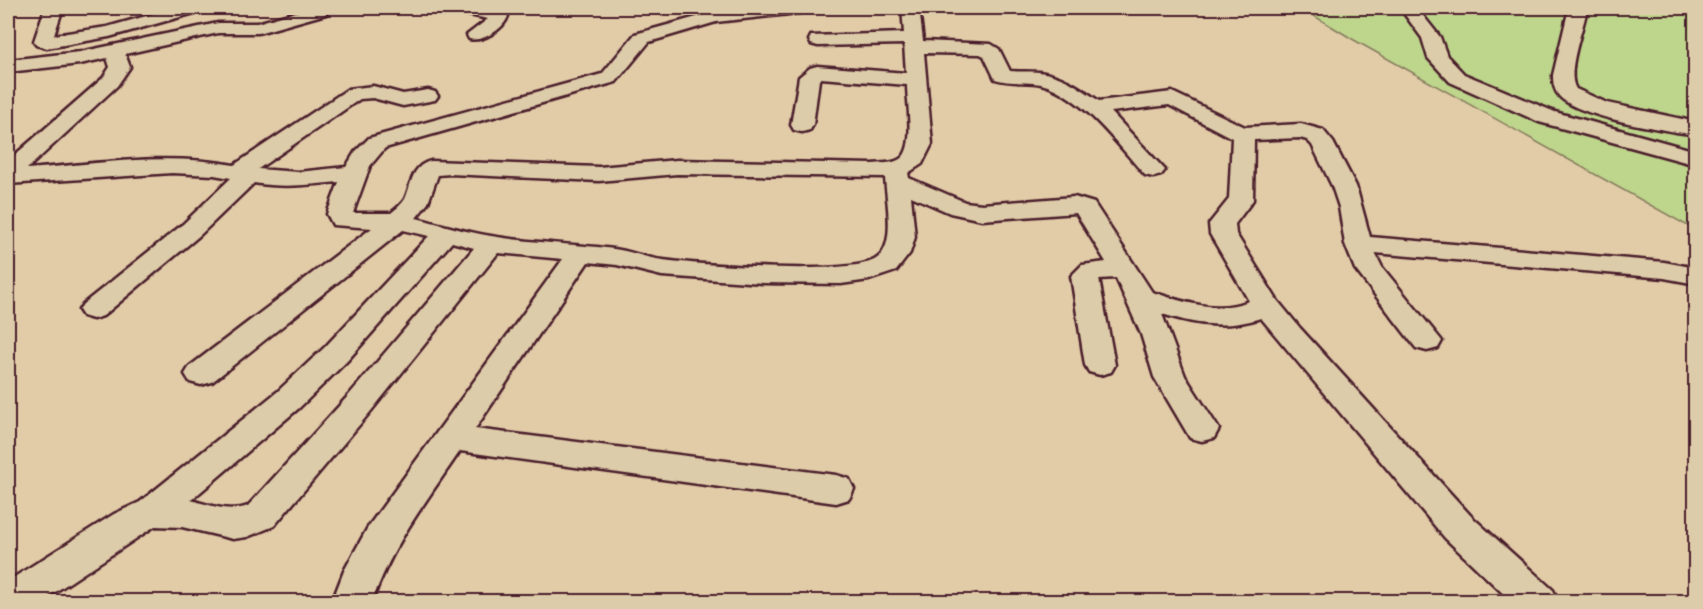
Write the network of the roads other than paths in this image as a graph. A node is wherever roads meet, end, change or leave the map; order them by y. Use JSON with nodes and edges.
{"nodes":[{"id":1,"x":54,"y":8,"type":"edge"},
{"id":2,"x":192,"y":8,"type":"edge"},
{"id":3,"x":201,"y":8,"type":"edge"},
{"id":4,"x":461,"y":8,"type":"edge"},
{"id":5,"x":800,"y":8,"type":"edge"},
{"id":6,"x":911,"y":8,"type":"edge"},
{"id":7,"x":1408,"y":8,"type":"edge"},
{"id":8,"x":1578,"y":8,"type":"edge"},
{"id":9,"x":322,"y":11,"type":"edge"},
{"id":10,"x":227,"y":28,"type":"junction"},
{"id":11,"x":476,"y":35,"type":"dead end"},
{"id":12,"x":818,"y":40,"type":"dead end"},
{"id":13,"x":914,"y":43,"type":"junction"},
{"id":14,"x":115,"y":52,"type":"junction"},
{"id":15,"x":8,"y":66,"type":"edge"},
{"id":16,"x":917,"y":80,"type":"junction"},
{"id":17,"x":428,"y":96,"type":"dead end"},
{"id":18,"x":1094,"y":108,"type":"junction"},
{"id":19,"x":802,"y":126,"type":"dead end"},
{"id":20,"x":1695,"y":129,"type":"edge"},
{"id":21,"x":1241,"y":134,"type":"junction"},
{"id":22,"x":1695,"y":158,"type":"edge"},
{"id":23,"x":1153,"y":170,"type":"dead end"},
{"id":24,"x":355,"y":173,"type":"junction"},
{"id":25,"x":243,"y":174,"type":"junction"},
{"id":26,"x":8,"y":175,"type":"edge"},
{"id":27,"x":897,"y":176,"type":"junction"},
{"id":28,"x":398,"y":221,"type":"junction"},
{"id":29,"x":446,"y":233,"type":"junction"},
{"id":30,"x":492,"y":244,"type":"junction"},
{"id":31,"x":1358,"y":244,"type":"junction"},
{"id":32,"x":580,"y":254,"type":"junction"},
{"id":33,"x":1125,"y":269,"type":"junction"},
{"id":34,"x":1695,"y":276,"type":"edge"},
{"id":35,"x":1141,"y":298,"type":"junction"},
{"id":36,"x":1266,"y":305,"type":"junction"},
{"id":37,"x":93,"y":310,"type":"dead end"},
{"id":38,"x":1426,"y":341,"type":"dead end"},
{"id":39,"x":1100,"y":365,"type":"dead end"},
{"id":40,"x":201,"y":374,"type":"dead end"},
{"id":41,"x":1202,"y":429,"type":"dead end"},
{"id":42,"x":453,"y":438,"type":"junction"},
{"id":43,"x":836,"y":489,"type":"dead end"},
{"id":44,"x":153,"y":512,"type":"junction"},
{"id":45,"x":8,"y":602,"type":"edge"},
{"id":46,"x":352,"y":602,"type":"edge"},
{"id":47,"x":1539,"y":602,"type":"edge"}],
"edges":[{"from":1,"to":2,"type":"street"},
{"from":3,"to":10,"type":"street"},
{"from":4,"to":11,"type":"street"},
{"from":5,"to":24,"type":"street"},
{"from":6,"to":13,"type":"street"},
{"from":7,"to":22,"type":"street"},
{"from":8,"to":20,"type":"street"},
{"from":9,"to":10,"type":"street"},
{"from":10,"to":14,"type":"street"},
{"from":12,"to":13,"type":"street"},
{"from":13,"to":16,"type":"street"},
{"from":13,"to":18,"type":"street"},
{"from":14,"to":15,"type":"street"},
{"from":14,"to":26,"type":"street"},
{"from":16,"to":19,"type":"street"},
{"from":16,"to":27,"type":"street"},
{"from":17,"to":25,"type":"street"},
{"from":18,"to":21,"type":"street"},
{"from":18,"to":23,"type":"street"},
{"from":21,"to":31,"type":"street"},
{"from":21,"to":36,"type":"street"},
{"from":24,"to":25,"type":"street"},
{"from":24,"to":28,"type":"street"},
{"from":25,"to":26,"type":"street"},
{"from":25,"to":37,"type":"street"},
{"from":27,"to":28,"type":"street"},
{"from":27,"to":32,"type":"street"},
{"from":27,"to":33,"type":"street"},
{"from":28,"to":29,"type":"street"},
{"from":28,"to":40,"type":"street"},
{"from":29,"to":30,"type":"street"},
{"from":29,"to":44,"type":"street"},
{"from":30,"to":32,"type":"street"},
{"from":30,"to":44,"type":"street"},
{"from":31,"to":34,"type":"street"},
{"from":31,"to":38,"type":"street"},
{"from":32,"to":42,"type":"street"},
{"from":33,"to":35,"type":"street"},
{"from":33,"to":39,"type":"street"},
{"from":35,"to":36,"type":"street"},
{"from":35,"to":41,"type":"street"},
{"from":36,"to":47,"type":"street"},
{"from":42,"to":43,"type":"street"},
{"from":42,"to":46,"type":"street"},
{"from":44,"to":45,"type":"street"}]}
